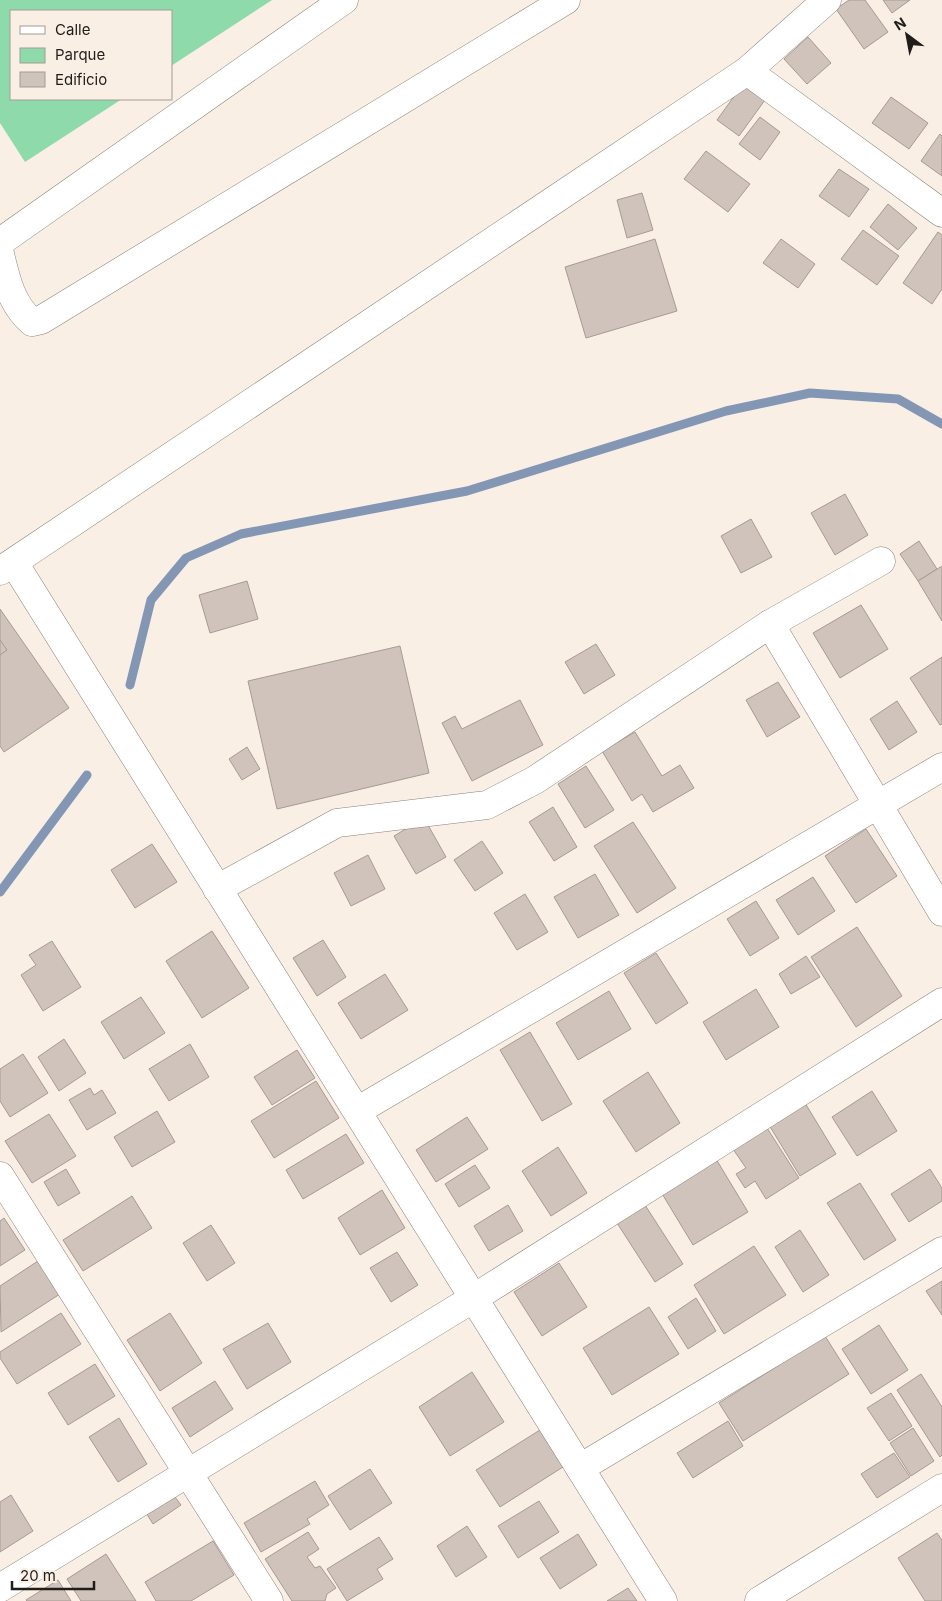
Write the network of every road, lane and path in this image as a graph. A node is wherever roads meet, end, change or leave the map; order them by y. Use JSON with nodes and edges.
{"nodes":[{"id":1,"x":344,"y":0,"type":"edge"},
{"id":2,"x":566,"y":0,"type":"edge"},
{"id":3,"x":817,"y":4,"type":"edge"},
{"id":4,"x":747,"y":71,"type":"junction"},
{"id":5,"x":942,"y":213,"type":"edge"},
{"id":6,"x":0,"y":242,"type":"edge"},
{"id":7,"x":0,"y":254,"type":"edge"},
{"id":8,"x":881,"y":561,"type":"dead end"},
{"id":9,"x":7,"y":567,"type":"edge"},
{"id":10,"x":770,"y":624,"type":"junction"},
{"id":11,"x":942,"y":767,"type":"edge"},
{"id":12,"x":879,"y":806,"type":"junction"},
{"id":13,"x":217,"y":889,"type":"junction"},
{"id":14,"x":942,"y":912,"type":"edge"},
{"id":15,"x":942,"y":1002,"type":"edge"},
{"id":16,"x":357,"y":1111,"type":"junction"},
{"id":17,"x":0,"y":1176,"type":"edge"},
{"id":18,"x":942,"y":1251,"type":"edge"},
{"id":19,"x":474,"y":1298,"type":"junction"},
{"id":20,"x":580,"y":1468,"type":"junction"},
{"id":21,"x":188,"y":1472,"type":"junction"},
{"id":22,"x":942,"y":1488,"type":"edge"},
{"id":23,"x":0,"y":1588,"type":"edge"},
{"id":24,"x":269,"y":1601,"type":"edge"},
{"id":25,"x":663,"y":1601,"type":"edge"},
{"id":26,"x":759,"y":1601,"type":"edge"}],
"edges":[{"from":1,"to":6,"type":"street"},
{"from":2,"to":7,"type":"street"},
{"from":3,"to":4,"type":"street"},
{"from":4,"to":5,"type":"street"},
{"from":4,"to":9,"type":"street"},
{"from":8,"to":10,"type":"street"},
{"from":9,"to":13,"type":"street"},
{"from":10,"to":12,"type":"street"},
{"from":10,"to":13,"type":"street"},
{"from":11,"to":12,"type":"street"},
{"from":12,"to":14,"type":"street"},
{"from":12,"to":16,"type":"street"},
{"from":13,"to":16,"type":"street"},
{"from":15,"to":19,"type":"street"},
{"from":16,"to":19,"type":"street"},
{"from":17,"to":21,"type":"street"},
{"from":18,"to":20,"type":"street"},
{"from":19,"to":20,"type":"street"},
{"from":19,"to":21,"type":"street"},
{"from":20,"to":25,"type":"street"},
{"from":21,"to":23,"type":"street"},
{"from":21,"to":24,"type":"street"},
{"from":22,"to":26,"type":"street"}]}
